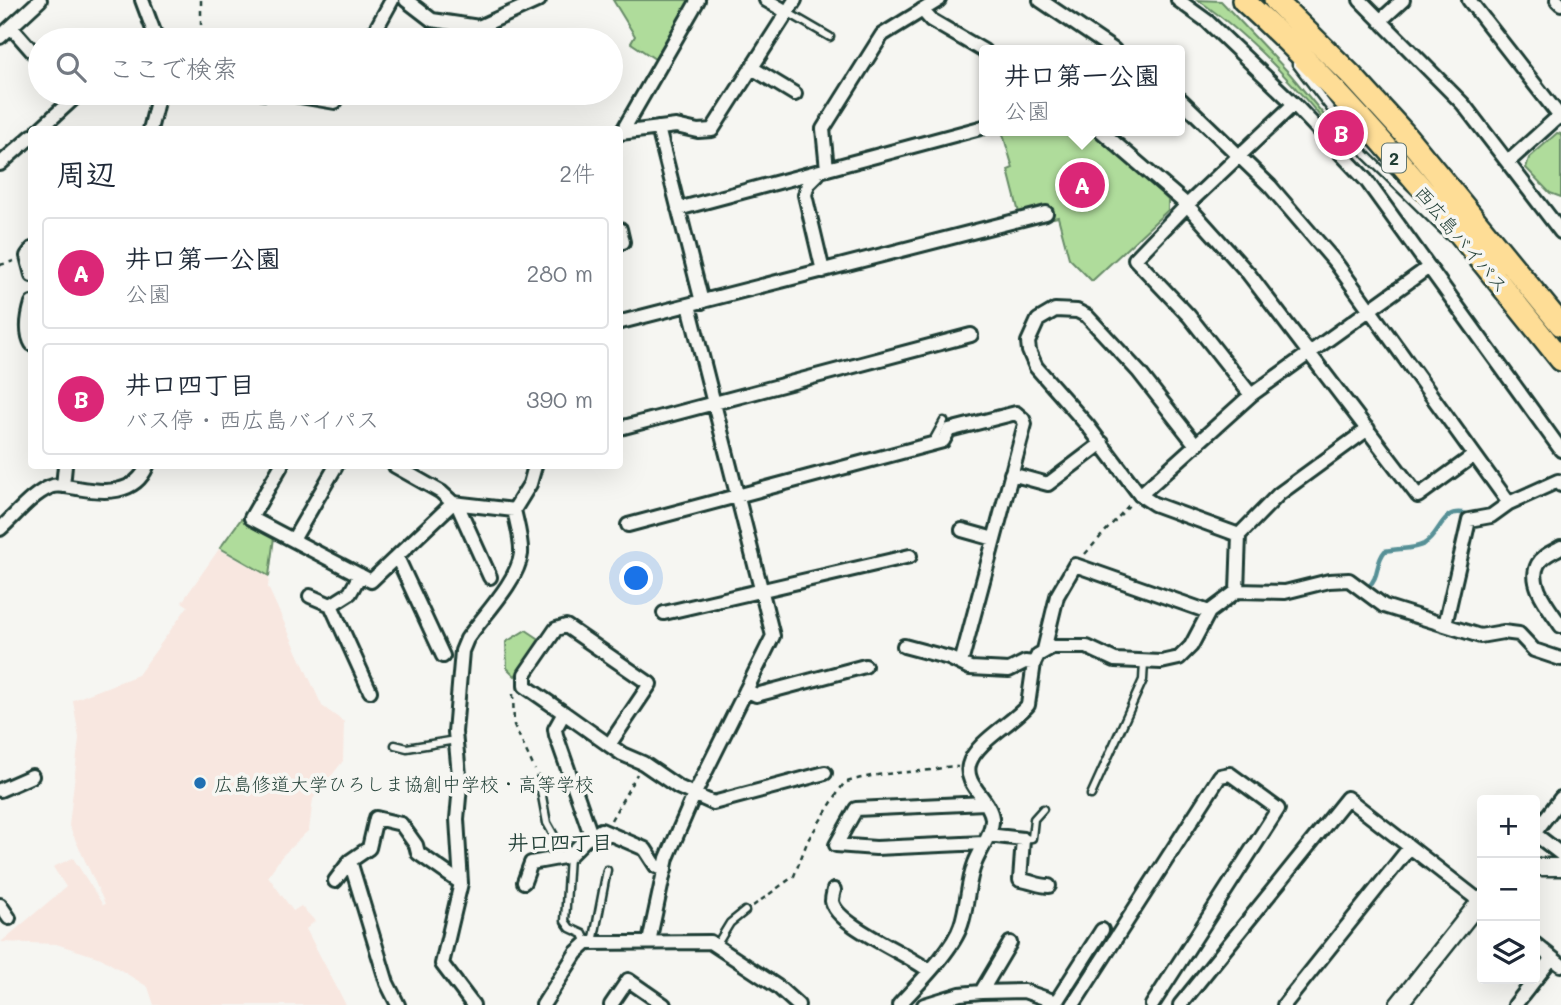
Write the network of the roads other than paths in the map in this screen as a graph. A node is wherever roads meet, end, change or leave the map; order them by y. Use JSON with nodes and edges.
{"nodes":[{"id":1,"x":40,"y":0,"type":"edge"},
{"id":2,"x":142,"y":0,"type":"edge"},
{"id":3,"x":393,"y":0,"type":"edge"},
{"id":4,"x":405,"y":0,"type":"edge"},
{"id":5,"x":538,"y":0,"type":"edge"},
{"id":6,"x":698,"y":0,"type":"edge"},
{"id":7,"x":765,"y":0,"type":"edge"},
{"id":8,"x":795,"y":0,"type":"edge"},
{"id":9,"x":939,"y":0,"type":"edge"},
{"id":10,"x":1040,"y":0,"type":"edge"},
{"id":11,"x":1178,"y":0,"type":"edge"},
{"id":12,"x":1243,"y":0,"type":"edge"},
{"id":13,"x":1275,"y":0,"type":"edge"},
{"id":14,"x":1360,"y":0,"type":"edge"},
{"id":15,"x":1403,"y":0,"type":"edge"},
{"id":16,"x":1469,"y":0,"type":"edge"},
{"id":17,"x":1558,"y":0,"type":"edge"},
{"id":18,"x":1561,"y":4,"type":"edge"},
{"id":19,"x":922,"y":10,"type":"junction"},
{"id":20,"x":787,"y":12,"type":"junction"},
{"id":21,"x":1380,"y":21,"type":"junction"},
{"id":22,"x":11,"y":27,"type":"junction"},
{"id":23,"x":153,"y":28,"type":"edge"},
{"id":24,"x":377,"y":28,"type":"edge"},
{"id":25,"x":0,"y":37,"type":"edge"},
{"id":26,"x":830,"y":37,"type":"dead end"},
{"id":27,"x":1107,"y":45,"type":"edge"},
{"id":28,"x":28,"y":46,"type":"edge"},
{"id":29,"x":979,"y":48,"type":"edge"},
{"id":30,"x":752,"y":68,"type":"junction"},
{"id":31,"x":795,"y":94,"type":"dead end"},
{"id":32,"x":1185,"y":104,"type":"edge"},
{"id":33,"x":1294,"y":104,"type":"junction"},
{"id":34,"x":66,"y":105,"type":"edge"},
{"id":35,"x":156,"y":105,"type":"edge"},
{"id":36,"x":1560,"y":117,"type":"edge"},
{"id":37,"x":43,"y":126,"type":"edge"},
{"id":38,"x":151,"y":126,"type":"edge"},
{"id":39,"x":658,"y":128,"type":"junction"},
{"id":40,"x":979,"y":128,"type":"edge"},
{"id":41,"x":623,"y":129,"type":"edge"},
{"id":42,"x":623,"y":132,"type":"edge"},
{"id":43,"x":1107,"y":136,"type":"edge"},
{"id":44,"x":28,"y":140,"type":"edge"},
{"id":45,"x":1240,"y":154,"type":"junction"},
{"id":46,"x":1508,"y":162,"type":"junction"},
{"id":47,"x":0,"y":164,"type":"edge"},
{"id":48,"x":824,"y":170,"type":"junction"},
{"id":49,"x":1186,"y":205,"type":"junction"},
{"id":50,"x":678,"y":209,"type":"junction"},
{"id":51,"x":1046,"y":213,"type":"dead end"},
{"id":52,"x":1561,"y":232,"type":"edge"},
{"id":53,"x":1429,"y":267,"type":"junction"},
{"id":54,"x":823,"y":271,"type":"junction"},
{"id":55,"x":702,"y":302,"type":"junction"},
{"id":56,"x":688,"y":305,"type":"junction"},
{"id":57,"x":1371,"y":310,"type":"junction"},
{"id":58,"x":623,"y":321,"type":"edge"},
{"id":59,"x":1560,"y":323,"type":"edge"},
{"id":60,"x":1533,"y":326,"type":"junction"},
{"id":61,"x":971,"y":335,"type":"dead end"},
{"id":62,"x":1311,"y":353,"type":"junction"},
{"id":63,"x":1561,"y":360,"type":"edge"},
{"id":64,"x":1561,"y":370,"type":"edge"},
{"id":65,"x":1251,"y":395,"type":"junction"},
{"id":66,"x":713,"y":403,"type":"junction"},
{"id":67,"x":944,"y":421,"type":"dead end"},
{"id":68,"x":623,"y":427,"type":"edge"},
{"id":69,"x":1368,"y":429,"type":"junction"},
{"id":70,"x":935,"y":443,"type":"junction"},
{"id":71,"x":1102,"y":443,"type":"junction"},
{"id":72,"x":1196,"y":445,"type":"junction"},
{"id":73,"x":1561,"y":450,"type":"edge"},
{"id":74,"x":1473,"y":456,"type":"junction"},
{"id":75,"x":65,"y":469,"type":"edge"},
{"id":76,"x":145,"y":469,"type":"edge"},
{"id":77,"x":279,"y":469,"type":"edge"},
{"id":78,"x":334,"y":469,"type":"edge"},
{"id":79,"x":400,"y":469,"type":"edge"},
{"id":80,"x":534,"y":469,"type":"edge"},
{"id":81,"x":1011,"y":474,"type":"junction"},
{"id":82,"x":1560,"y":480,"type":"edge"},
{"id":83,"x":63,"y":486,"type":"junction"},
{"id":84,"x":737,"y":497,"type":"junction"},
{"id":85,"x":1137,"y":497,"type":"junction"},
{"id":86,"x":1509,"y":503,"type":"junction"},
{"id":87,"x":455,"y":504,"type":"junction"},
{"id":88,"x":514,"y":510,"type":"junction"},
{"id":89,"x":628,"y":525,"type":"dead end"},
{"id":90,"x":0,"y":529,"type":"edge"},
{"id":91,"x":962,"y":530,"type":"dead end"},
{"id":92,"x":1239,"y":535,"type":"junction"},
{"id":93,"x":994,"y":539,"type":"junction"},
{"id":94,"x":293,"y":540,"type":"junction"},
{"id":95,"x":1561,"y":547,"type":"edge"},
{"id":96,"x":397,"y":556,"type":"junction"},
{"id":97,"x":910,"y":556,"type":"dead end"},
{"id":98,"x":360,"y":575,"type":"junction"},
{"id":99,"x":490,"y":577,"type":"dead end"},
{"id":100,"x":761,"y":591,"type":"junction"},
{"id":101,"x":1237,"y":591,"type":"junction"},
{"id":102,"x":310,"y":596,"type":"dead end"},
{"id":103,"x":331,"y":605,"type":"junction"},
{"id":104,"x":1209,"y":612,"type":"junction"},
{"id":105,"x":664,"y":613,"type":"dead end"},
{"id":106,"x":1445,"y":625,"type":"junction"},
{"id":107,"x":1561,"y":626,"type":"edge"},
{"id":108,"x":904,"y":646,"type":"dead end"},
{"id":109,"x":1044,"y":650,"type":"junction"},
{"id":110,"x":443,"y":656,"type":"dead end"},
{"id":111,"x":1561,"y":659,"type":"edge"},
{"id":112,"x":1144,"y":662,"type":"junction"},
{"id":113,"x":961,"y":663,"type":"junction"},
{"id":114,"x":1034,"y":663,"type":"junction"},
{"id":115,"x":865,"y":666,"type":"dead end"},
{"id":116,"x":746,"y":690,"type":"junction"},
{"id":117,"x":370,"y":691,"type":"dead end"},
{"id":118,"x":564,"y":713,"type":"junction"},
{"id":119,"x":456,"y":740,"type":"junction"},
{"id":120,"x":609,"y":745,"type":"junction"},
{"id":121,"x":395,"y":746,"type":"dead end"},
{"id":122,"x":825,"y":773,"type":"dead end"},
{"id":123,"x":32,"y":776,"type":"dead end"},
{"id":124,"x":539,"y":779,"type":"road end"},
{"id":125,"x":0,"y":790,"type":"edge"},
{"id":126,"x":694,"y":795,"type":"junction"},
{"id":127,"x":1091,"y":795,"type":"dead end"},
{"id":128,"x":1561,"y":798,"type":"edge"},
{"id":129,"x":985,"y":803,"type":"junction"},
{"id":130,"x":1042,"y":809,"type":"dead end"},
{"id":131,"x":1540,"y":826,"type":"edge"},
{"id":132,"x":596,"y":833,"type":"junction"},
{"id":133,"x":1540,"y":837,"type":"edge"},
{"id":134,"x":986,"y":839,"type":"junction"},
{"id":135,"x":1023,"y":839,"type":"junction"},
{"id":136,"x":1410,"y":847,"type":"junction"},
{"id":137,"x":1561,"y":854,"type":"edge"},
{"id":138,"x":569,"y":856,"type":"junction"},
{"id":139,"x":350,"y":861,"type":"junction"},
{"id":140,"x":1540,"y":867,"type":"edge"},
{"id":141,"x":1561,"y":867,"type":"edge"},
{"id":142,"x":607,"y":870,"type":"dead end"},
{"id":143,"x":665,"y":870,"type":"junction"},
{"id":144,"x":335,"y":881,"type":"dead end"},
{"id":145,"x":461,"y":883,"type":"junction"},
{"id":146,"x":524,"y":883,"type":"dead end"},
{"id":147,"x":1049,"y":886,"type":"dead end"},
{"id":148,"x":830,"y":894,"type":"dead end"},
{"id":149,"x":1477,"y":897,"type":"edge"},
{"id":150,"x":0,"y":905,"type":"edge"},
{"id":151,"x":1477,"y":907,"type":"edge"},
{"id":152,"x":745,"y":911,"type":"dead end"},
{"id":153,"x":9,"y":918,"type":"dead end"},
{"id":154,"x":1102,"y":930,"type":"dead end"},
{"id":155,"x":649,"y":942,"type":"junction"},
{"id":156,"x":590,"y":943,"type":"junction"},
{"id":157,"x":1010,"y":943,"type":"dead end"},
{"id":158,"x":716,"y":946,"type":"junction"},
{"id":159,"x":1540,"y":948,"type":"edge"},
{"id":160,"x":1557,"y":961,"type":"edge"},
{"id":161,"x":929,"y":971,"type":"junction"},
{"id":162,"x":981,"y":992,"type":"junction"},
{"id":163,"x":902,"y":1002,"type":"edge"},
{"id":164,"x":398,"y":1005,"type":"edge"},
{"id":165,"x":473,"y":1005,"type":"edge"},
{"id":166,"x":543,"y":1005,"type":"edge"},
{"id":167,"x":611,"y":1005,"type":"edge"},
{"id":168,"x":664,"y":1005,"type":"edge"},
{"id":169,"x":798,"y":1005,"type":"edge"},
{"id":170,"x":918,"y":1005,"type":"edge"},
{"id":171,"x":923,"y":1005,"type":"edge"},
{"id":172,"x":1073,"y":1005,"type":"edge"},
{"id":173,"x":1152,"y":1005,"type":"edge"},
{"id":174,"x":1180,"y":1005,"type":"edge"},
{"id":175,"x":1284,"y":1005,"type":"edge"},
{"id":176,"x":1398,"y":1005,"type":"edge"},
{"id":177,"x":1515,"y":1005,"type":"edge"}],
"edges":[{"from":1,"to":22,"type":"street"},
{"from":2,"to":23,"type":"street"},
{"from":3,"to":24,"type":"street"},
{"from":4,"to":5,"type":"street"},
{"from":6,"to":41,"type":"street"},
{"from":7,"to":20,"type":"street"},
{"from":8,"to":20,"type":"street"},
{"from":9,"to":19,"type":"street"},
{"from":10,"to":27,"type":"street"},
{"from":11,"to":33,"type":"street"},
{"from":12,"to":60,"type":"highway","name":"西広島バイパス","number":"2"},
{"from":13,"to":59,"type":"highway","name":"西広島バイパス","number":"2"},
{"from":14,"to":21,"type":"street"},
{"from":15,"to":21,"type":"street"},
{"from":16,"to":36,"type":"street"},
{"from":17,"to":18,"type":"street"},
{"from":19,"to":29,"type":"street"},
{"from":19,"to":48,"type":"street"},
{"from":20,"to":26,"type":"lane"},
{"from":20,"to":30,"type":"street"},
{"from":21,"to":46,"type":"street"},
{"from":22,"to":25,"type":"street"},
{"from":22,"to":28,"type":"street"},
{"from":30,"to":31,"type":"street"},
{"from":30,"to":39,"type":"street"},
{"from":32,"to":45,"type":"street"},
{"from":33,"to":45,"type":"street"},
{"from":33,"to":53,"type":"street"},
{"from":34,"to":37,"type":"street"},
{"from":35,"to":38,"type":"street"},
{"from":36,"to":46,"type":"street"},
{"from":39,"to":42,"type":"street"},
{"from":39,"to":50,"type":"street"},
{"from":40,"to":48,"type":"street"},
{"from":43,"to":49,"type":"street"},
{"from":44,"to":47,"type":"street"},
{"from":45,"to":49,"type":"street"},
{"from":45,"to":57,"type":"street"},
{"from":46,"to":52,"type":"street"},
{"from":48,"to":50,"type":"street"},
{"from":48,"to":54,"type":"street"},
{"from":49,"to":62,"type":"street"},
{"from":49,"to":65,"type":"street"},
{"from":50,"to":55,"type":"street"},
{"from":51,"to":54,"type":"street"},
{"from":53,"to":57,"type":"street"},
{"from":53,"to":73,"type":"street"},
{"from":54,"to":55,"type":"street"},
{"from":55,"to":56,"type":"street"},
{"from":56,"to":58,"type":"street"},
{"from":56,"to":66,"type":"street"},
{"from":57,"to":62,"type":"street"},
{"from":57,"to":74,"type":"street"},
{"from":60,"to":63,"type":"highway","name":"西広島バイパス","number":"2"},
{"from":60,"to":64,"type":"highway"},
{"from":61,"to":66,"type":"street"},
{"from":62,"to":65,"type":"street"},
{"from":62,"to":69,"type":"street"},
{"from":65,"to":72,"type":"street"},
{"from":66,"to":68,"type":"street"},
{"from":66,"to":84,"type":"street"},
{"from":67,"to":70,"type":"lane"},
{"from":69,"to":74,"type":"street"},
{"from":69,"to":92,"type":"street"},
{"from":70,"to":81,"type":"street"},
{"from":70,"to":84,"type":"street"},
{"from":71,"to":72,"type":"street"},
{"from":71,"to":81,"type":"street"},
{"from":71,"to":85,"type":"street"},
{"from":72,"to":85,"type":"street"},
{"from":74,"to":86,"type":"street"},
{"from":75,"to":83,"type":"street"},
{"from":76,"to":83,"type":"street"},
{"from":77,"to":94,"type":"street"},
{"from":78,"to":94,"type":"street"},
{"from":79,"to":87,"type":"street"},
{"from":80,"to":88,"type":"street"},
{"from":81,"to":93,"type":"street"},
{"from":82,"to":86,"type":"street"},
{"from":83,"to":90,"type":"street"},
{"from":84,"to":89,"type":"street"},
{"from":84,"to":100,"type":"street"},
{"from":85,"to":92,"type":"street"},
{"from":86,"to":106,"type":"street"},
{"from":87,"to":88,"type":"street"},
{"from":87,"to":96,"type":"street"},
{"from":87,"to":99,"type":"street"},
{"from":88,"to":119,"type":"street"},
{"from":91,"to":93,"type":"street"},
{"from":92,"to":101,"type":"street"},
{"from":93,"to":113,"type":"street"},
{"from":94,"to":98,"type":"street"},
{"from":95,"to":107,"type":"street"},
{"from":96,"to":98,"type":"street"},
{"from":96,"to":110,"type":"street"},
{"from":97,"to":100,"type":"street"},
{"from":98,"to":103,"type":"street"},
{"from":100,"to":105,"type":"street"},
{"from":100,"to":116,"type":"street"},
{"from":101,"to":104,"type":"street"},
{"from":101,"to":106,"type":"street"},
{"from":102,"to":103,"type":"street"},
{"from":103,"to":117,"type":"street"},
{"from":104,"to":109,"type":"street"},
{"from":104,"to":112,"type":"street"},
{"from":106,"to":111,"type":"street"},
{"from":108,"to":113,"type":"street"},
{"from":109,"to":112,"type":"street"},
{"from":109,"to":114,"type":"street"},
{"from":112,"to":127,"type":"lane"},
{"from":113,"to":114,"type":"street"},
{"from":114,"to":129,"type":"street"},
{"from":115,"to":116,"type":"street"},
{"from":116,"to":126,"type":"street"},
{"from":118,"to":120,"type":"street"},
{"from":118,"to":120,"type":"street"},
{"from":118,"to":132,"type":"street"},
{"from":119,"to":121,"type":"lane"},
{"from":119,"to":145,"type":"street"},
{"from":120,"to":126,"type":"street"},
{"from":122,"to":126,"type":"street"},
{"from":123,"to":125,"type":"street"},
{"from":124,"to":138,"type":"lane"},
{"from":126,"to":143,"type":"street"},
{"from":128,"to":131,"type":"street"},
{"from":129,"to":134,"type":"street"},
{"from":129,"to":134,"type":"street"},
{"from":130,"to":135,"type":"lane"},
{"from":132,"to":138,"type":"street"},
{"from":132,"to":143,"type":"street"},
{"from":133,"to":137,"type":"street"},
{"from":134,"to":135,"type":"street"},
{"from":134,"to":161,"type":"street"},
{"from":135,"to":147,"type":"street"},
{"from":136,"to":149,"type":"street"},
{"from":136,"to":174,"type":"street"},
{"from":136,"to":175,"type":"street"},
{"from":138,"to":146,"type":"street"},
{"from":138,"to":156,"type":"lane"},
{"from":139,"to":144,"type":"street"},
{"from":139,"to":145,"type":"street"},
{"from":139,"to":164,"type":"street"},
{"from":140,"to":141,"type":"street"},
{"from":142,"to":156,"type":"lane"},
{"from":143,"to":155,"type":"street"},
{"from":145,"to":165,"type":"street"},
{"from":148,"to":161,"type":"street"},
{"from":150,"to":153,"type":"street"},
{"from":151,"to":176,"type":"street"},
{"from":152,"to":158,"type":"lane"},
{"from":154,"to":162,"type":"street"},
{"from":155,"to":156,"type":"street"},
{"from":155,"to":158,"type":"street"},
{"from":156,"to":166,"type":"street"},
{"from":157,"to":162,"type":"street"},
{"from":158,"to":169,"type":"street"},
{"from":159,"to":160,"type":"street"},
{"from":160,"to":177,"type":"street"},
{"from":161,"to":163,"type":"street"},
{"from":162,"to":171,"type":"street"},
{"from":163,"to":170,"type":"street"},
{"from":167,"to":168,"type":"street"},
{"from":172,"to":173,"type":"street"}]}
